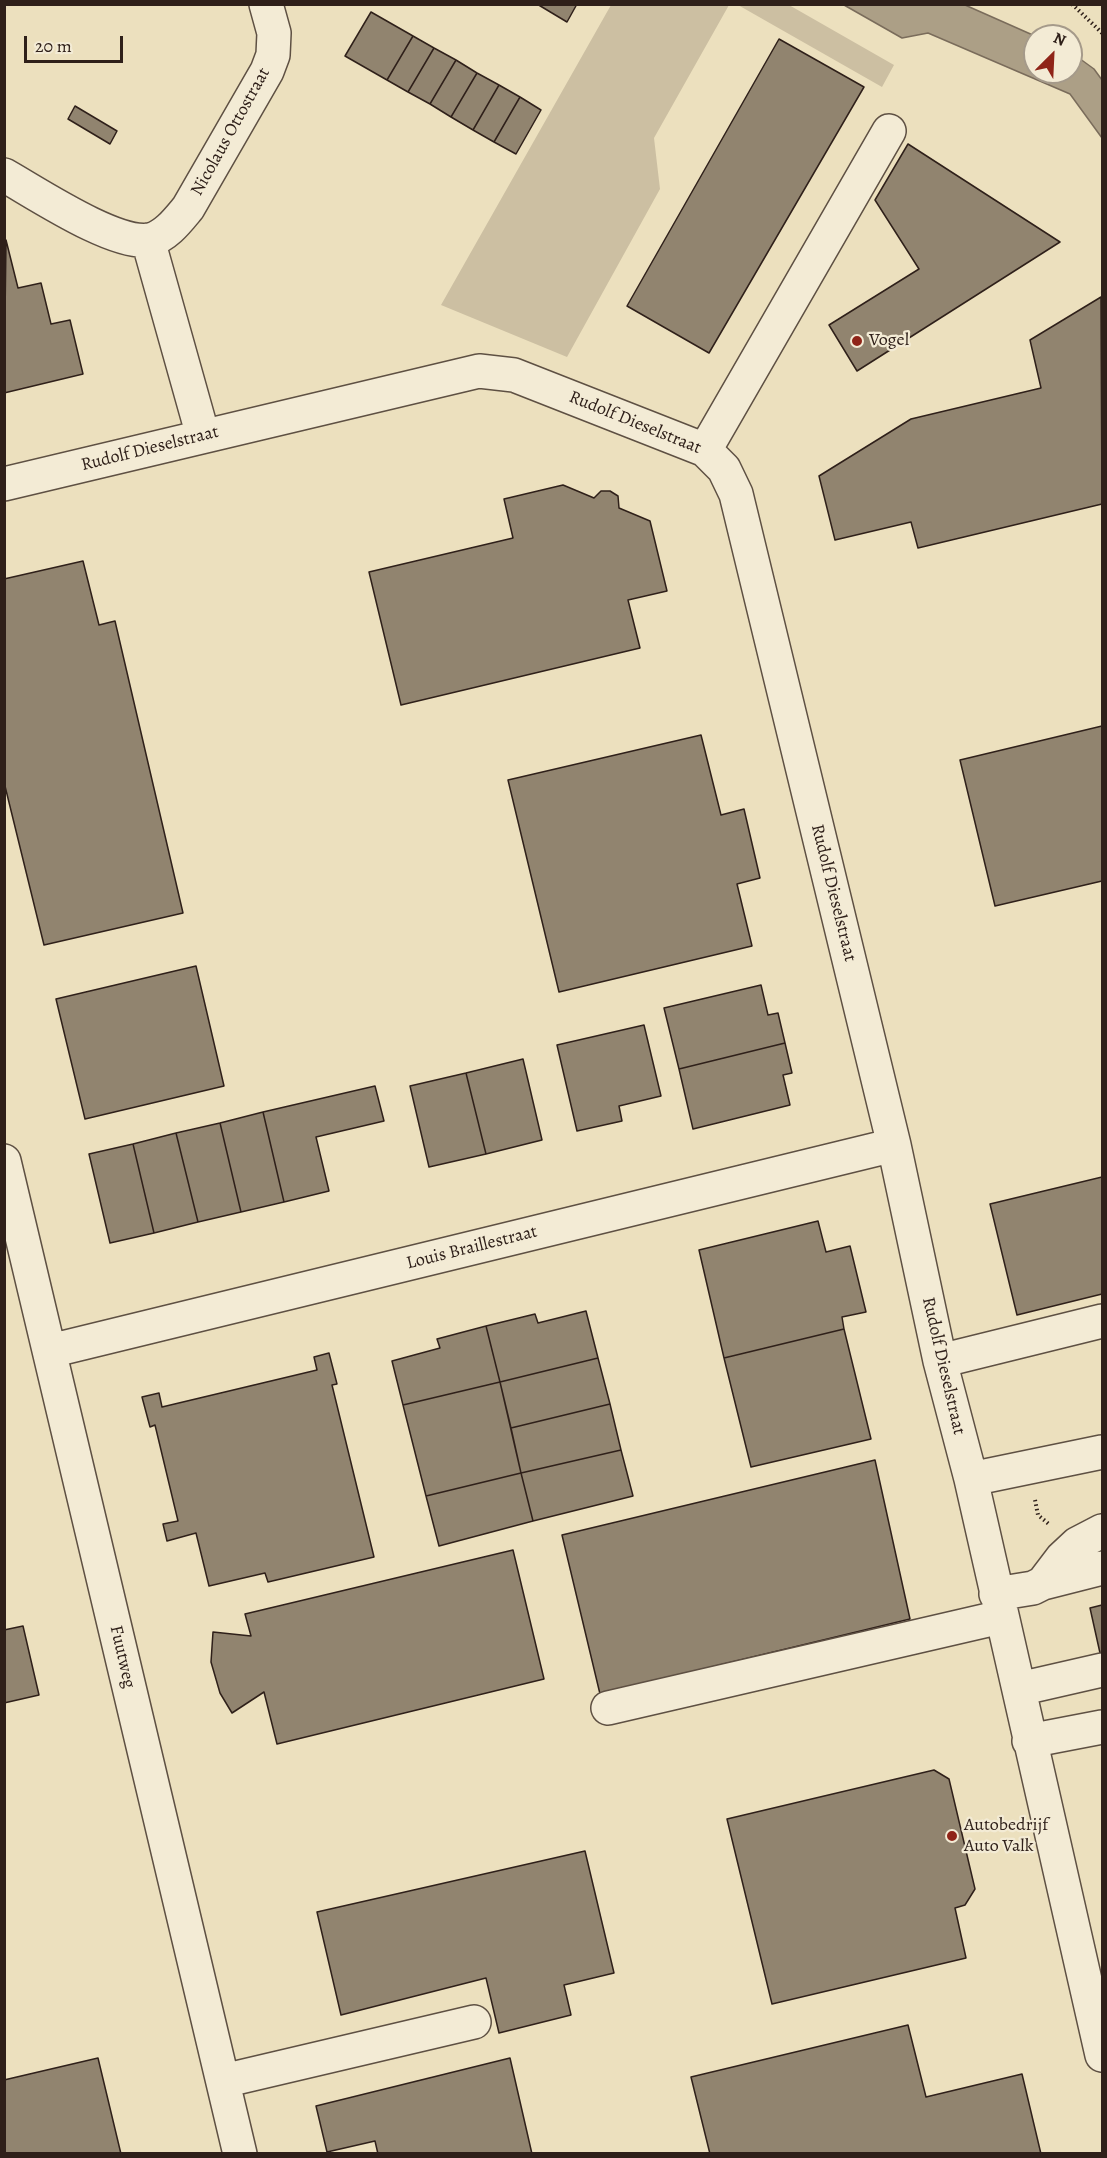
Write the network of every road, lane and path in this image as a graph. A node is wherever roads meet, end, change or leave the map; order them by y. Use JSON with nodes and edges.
{"nodes":[{"id":1,"x":266,"y":4,"type":"edge"},
{"id":2,"x":1072,"y":4,"type":"edge"},
{"id":3,"x":1102,"y":33,"type":"edge"},
{"id":4,"x":889,"y":131,"type":"dead end"},
{"id":5,"x":4,"y":175,"type":"edge"},
{"id":6,"x":148,"y":240,"type":"junction"},
{"id":7,"x":203,"y":436,"type":"junction"},
{"id":8,"x":705,"y":450,"type":"junction"},
{"id":9,"x":4,"y":484,"type":"edge"},
{"id":10,"x":894,"y":1145,"type":"junction"},
{"id":11,"x":6,"y":1170,"type":"edge"},
{"id":12,"x":1102,"y":1321,"type":"edge"},
{"id":13,"x":50,"y":1351,"type":"junction"},
{"id":14,"x":940,"y":1361,"type":"junction"},
{"id":15,"x":1102,"y":1452,"type":"edge"},
{"id":16,"x":1032,"y":1466,"type":"junction"},
{"id":17,"x":971,"y":1479,"type":"junction"},
{"id":18,"x":1055,"y":1526,"type":"dead end"},
{"id":19,"x":1102,"y":1531,"type":"edge"},
{"id":20,"x":1102,"y":1568,"type":"edge"},
{"id":21,"x":1043,"y":1583,"type":"junction"},
{"id":22,"x":998,"y":1606,"type":"junction"},
{"id":23,"x":1102,"y":1670,"type":"edge"},
{"id":24,"x":1019,"y":1689,"type":"junction"},
{"id":25,"x":608,"y":1708,"type":"dead end"},
{"id":26,"x":1102,"y":1728,"type":"edge"},
{"id":27,"x":1029,"y":1741,"type":"junction"},
{"id":28,"x":1096,"y":2001,"type":"edge"},
{"id":29,"x":474,"y":2022,"type":"dead end"},
{"id":30,"x":1102,"y":2055,"type":"edge"},
{"id":31,"x":223,"y":2081,"type":"junction"},
{"id":32,"x":240,"y":2154,"type":"edge"}],
"edges":[{"from":1,"to":6,"type":"street","name":"Nicolaus Ottostraat"},
{"from":2,"to":3,"type":"path"},
{"from":4,"to":8,"type":"street"},
{"from":5,"to":6,"type":"street"},
{"from":6,"to":7,"type":"street"},
{"from":7,"to":8,"type":"street","name":"Rudolf Dieselstraat"},
{"from":7,"to":9,"type":"street","name":"Rudolf Dieselstraat"},
{"from":8,"to":10,"type":"street","name":"Rudolf Dieselstraat"},
{"from":10,"to":13,"type":"street","name":"Louis Braillestraat"},
{"from":10,"to":14,"type":"street","name":"Rudolf Dieselstraat"},
{"from":11,"to":13,"type":"street","name":"Fuutweg"},
{"from":12,"to":14,"type":"street"},
{"from":13,"to":31,"type":"street","name":"Fuutweg"},
{"from":14,"to":17,"type":"street","name":"Rudolf Dieselstraat"},
{"from":15,"to":16,"type":"street"},
{"from":16,"to":17,"type":"street"},
{"from":16,"to":18,"type":"path"},
{"from":17,"to":22,"type":"street","name":"Rudolf Dieselstraat"},
{"from":19,"to":21,"type":"street"},
{"from":20,"to":21,"type":"street"},
{"from":21,"to":22,"type":"street"},
{"from":22,"to":24,"type":"street","name":"Rudolf Dieselstraat"},
{"from":22,"to":25,"type":"street"},
{"from":23,"to":24,"type":"street"},
{"from":24,"to":27,"type":"street","name":"Rudolf Dieselstraat"},
{"from":26,"to":27,"type":"street"},
{"from":27,"to":28,"type":"street","name":"Rudolf Dieselstraat"},
{"from":28,"to":30,"type":"street","name":"Rudolf Dieselstraat"},
{"from":29,"to":31,"type":"street"},
{"from":31,"to":32,"type":"street","name":"Fuutweg"}]}
